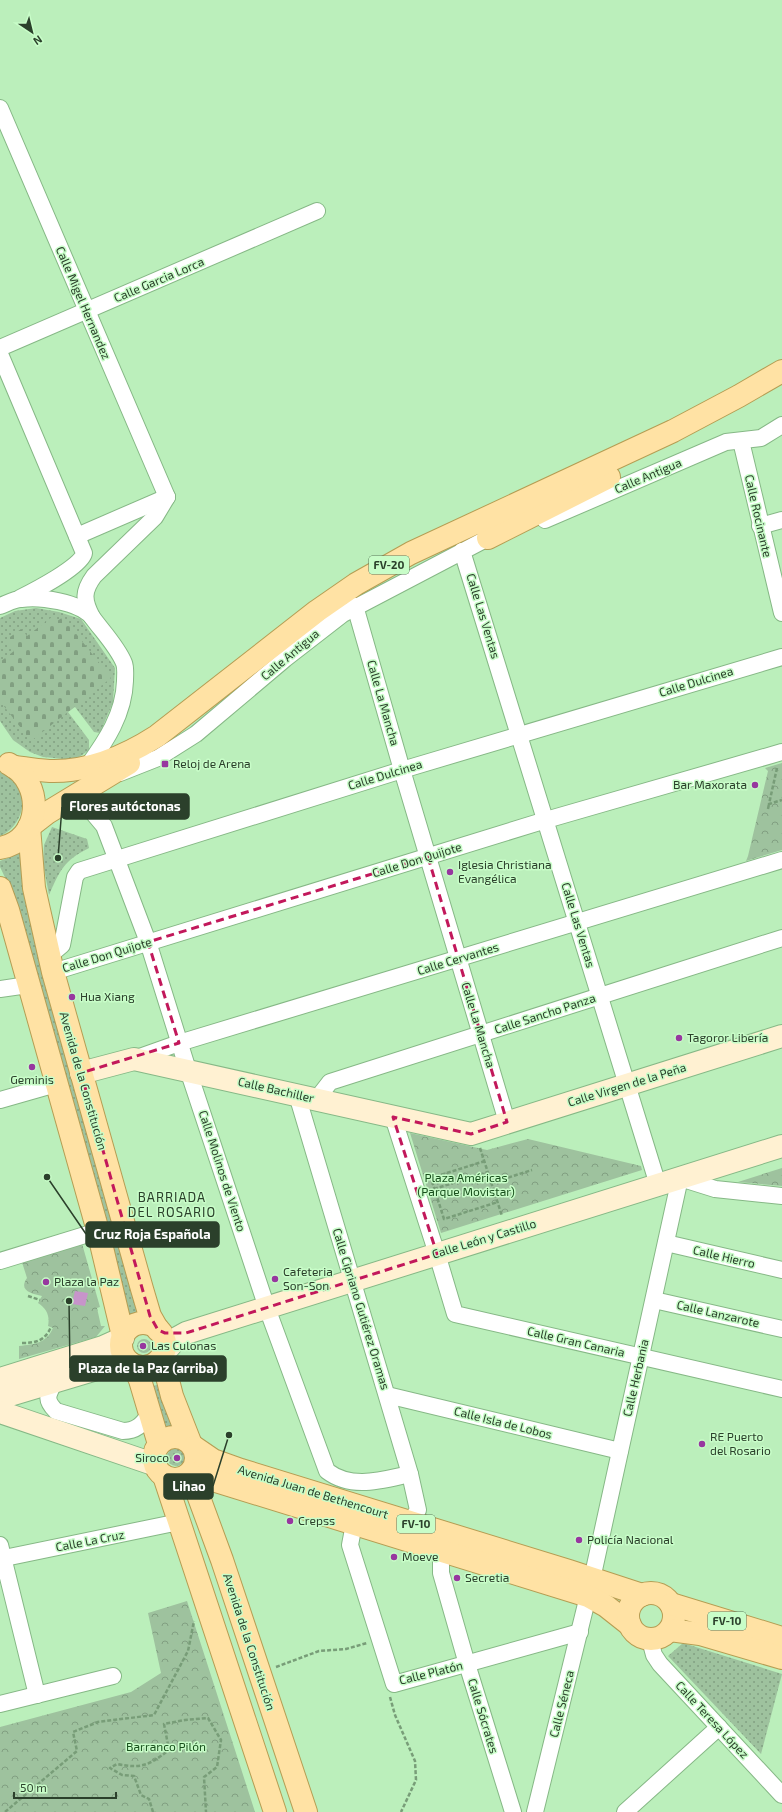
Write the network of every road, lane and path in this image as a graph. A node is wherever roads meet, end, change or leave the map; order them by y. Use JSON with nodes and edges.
{"nodes":[{"id":1,"x":0,"y":108,"type":"edge"},
{"id":2,"x":317,"y":211,"type":"dead end"},
{"id":3,"x":86,"y":311,"type":"junction"},
{"id":4,"x":0,"y":348,"type":"edge"},
{"id":5,"x":0,"y":354,"type":"edge"},
{"id":6,"x":782,"y":371,"type":"edge"},
{"id":7,"x":782,"y":388,"type":"edge"},
{"id":8,"x":735,"y":414,"type":"junction"},
{"id":9,"x":782,"y":425,"type":"edge"},
{"id":10,"x":740,"y":441,"type":"junction"},
{"id":11,"x":167,"y":496,"type":"junction"},
{"id":12,"x":782,"y":520,"type":"edge"},
{"id":13,"x":760,"y":526,"type":"junction"},
{"id":14,"x":515,"y":533,"type":"dead end"},
{"id":15,"x":77,"y":536,"type":"junction"},
{"id":16,"x":488,"y":538,"type":"joint"},
{"id":17,"x":462,"y":551,"type":"junction"},
{"id":18,"x":20,"y":598,"type":"junction"},
{"id":19,"x":0,"y":606,"type":"edge"},
{"id":20,"x":355,"y":606,"type":"junction"},
{"id":21,"x":782,"y":613,"type":"edge"},
{"id":22,"x":92,"y":616,"type":"junction"},
{"id":23,"x":782,"y":657,"type":"edge"},
{"id":24,"x":520,"y":735,"type":"junction"},
{"id":25,"x":781,"y":752,"type":"edge"},
{"id":26,"x":6,"y":761,"type":"edge"},
{"id":27,"x":402,"y":770,"type":"junction"},
{"id":28,"x":94,"y":774,"type":"junction"},
{"id":29,"x":78,"y":795,"type":"junction"},
{"id":30,"x":782,"y":800,"type":"edge"},
{"id":31,"x":769,"y":804,"type":"junction"},
{"id":32,"x":768,"y":809,"type":"dead end"},
{"id":33,"x":546,"y":820,"type":"junction"},
{"id":34,"x":29,"y":827,"type":"junction"},
{"id":35,"x":0,"y":848,"type":"edge"},
{"id":36,"x":428,"y":857,"type":"junction"},
{"id":37,"x":117,"y":858,"type":"junction"},
{"id":38,"x":782,"y":860,"type":"edge"},
{"id":39,"x":0,"y":888,"type":"edge"},
{"id":40,"x":578,"y":922,"type":"junction"},
{"id":41,"x":782,"y":938,"type":"edge"},
{"id":42,"x":148,"y":942,"type":"junction"},
{"id":43,"x":458,"y":959,"type":"junction"},
{"id":44,"x":51,"y":963,"type":"junction"},
{"id":45,"x":30,"y":988,"type":"junction"},
{"id":46,"x":0,"y":989,"type":"edge"},
{"id":47,"x":600,"y":996,"type":"junction"},
{"id":48,"x":480,"y":1034,"type":"junction"},
{"id":49,"x":207,"y":1035,"type":"junction"},
{"id":50,"x":782,"y":1036,"type":"edge"},
{"id":51,"x":180,"y":1043,"type":"junction"},
{"id":52,"x":134,"y":1059,"type":"junction"},
{"id":53,"x":188,"y":1070,"type":"junction"},
{"id":54,"x":81,"y":1073,"type":"junction"},
{"id":55,"x":56,"y":1084,"type":"junction"},
{"id":56,"x":628,"y":1085,"type":"junction"},
{"id":57,"x":306,"y":1098,"type":"junction"},
{"id":58,"x":0,"y":1100,"type":"edge"},
{"id":59,"x":393,"y":1117,"type":"junction"},
{"id":60,"x":506,"y":1122,"type":"junction"},
{"id":61,"x":475,"y":1140,"type":"junction"},
{"id":62,"x":782,"y":1146,"type":"edge"},
{"id":63,"x":485,"y":1161,"type":"junction"},
{"id":64,"x":532,"y":1170,"type":"dead end"},
{"id":65,"x":488,"y":1172,"type":"junction"},
{"id":66,"x":680,"y":1178,"type":"junction"},
{"id":67,"x":491,"y":1183,"type":"junction"},
{"id":68,"x":658,"y":1185,"type":"junction"},
{"id":69,"x":434,"y":1189,"type":"junction"},
{"id":70,"x":782,"y":1196,"type":"edge"},
{"id":71,"x":498,"y":1202,"type":"junction"},
{"id":72,"x":503,"y":1218,"type":"dead end"},
{"id":73,"x":98,"y":1231,"type":"junction"},
{"id":74,"x":666,"y":1243,"type":"junction"},
{"id":75,"x":437,"y":1254,"type":"junction"},
{"id":76,"x":0,"y":1261,"type":"edge"},
{"id":77,"x":782,"y":1270,"type":"edge"},
{"id":78,"x":353,"y":1280,"type":"junction"},
{"id":79,"x":28,"y":1296,"type":"dead end"},
{"id":80,"x":40,"y":1300,"type":"dead end"},
{"id":81,"x":654,"y":1300,"type":"junction"},
{"id":82,"x":267,"y":1308,"type":"junction"},
{"id":83,"x":51,"y":1327,"type":"dead end"},
{"id":84,"x":782,"y":1329,"type":"edge"},
{"id":85,"x":159,"y":1330,"type":"junction"},
{"id":86,"x":186,"y":1333,"type":"junction"},
{"id":87,"x":123,"y":1337,"type":"junction"},
{"id":88,"x":22,"y":1344,"type":"dead end"},
{"id":89,"x":163,"y":1355,"type":"junction"},
{"id":90,"x":641,"y":1357,"type":"junction"},
{"id":91,"x":132,"y":1364,"type":"junction"},
{"id":92,"x":0,"y":1379,"type":"edge"},
{"id":93,"x":54,"y":1381,"type":"junction"},
{"id":94,"x":782,"y":1389,"type":"edge"},
{"id":95,"x":387,"y":1395,"type":"junction"},
{"id":96,"x":0,"y":1398,"type":"edge"},
{"id":97,"x":0,"y":1412,"type":"edge"},
{"id":98,"x":150,"y":1414,"type":"junction"},
{"id":99,"x":192,"y":1445,"type":"junction"},
{"id":100,"x":620,"y":1451,"type":"junction"},
{"id":101,"x":160,"y":1462,"type":"junction"},
{"id":102,"x":190,"y":1473,"type":"junction"},
{"id":103,"x":410,"y":1474,"type":"junction"},
{"id":104,"x":229,"y":1486,"type":"junction"},
{"id":105,"x":179,"y":1522,"type":"junction"},
{"id":106,"x":410,"y":1522,"type":"junction"},
{"id":107,"x":354,"y":1524,"type":"junction"},
{"id":108,"x":441,"y":1550,"type":"junction"},
{"id":109,"x":1,"y":1554,"type":"edge"},
{"id":110,"x":222,"y":1560,"type":"junction"},
{"id":111,"x":590,"y":1588,"type":"junction"},
{"id":112,"x":642,"y":1595,"type":"junction"},
{"id":113,"x":671,"y":1604,"type":"junction"},
{"id":114,"x":630,"y":1625,"type":"junction"},
{"id":115,"x":196,"y":1627,"type":"dead end"},
{"id":116,"x":670,"y":1630,"type":"junction"},
{"id":117,"x":580,"y":1632,"type":"junction"},
{"id":118,"x":782,"y":1638,"type":"edge"},
{"id":119,"x":380,"y":1639,"type":"junction"},
{"id":120,"x":650,"y":1640,"type":"junction"},
{"id":121,"x":782,"y":1658,"type":"edge"},
{"id":122,"x":467,"y":1664,"type":"junction"},
{"id":123,"x":274,"y":1668,"type":"dead end"},
{"id":124,"x":113,"y":1676,"type":"dead end"},
{"id":125,"x":394,"y":1684,"type":"junction"},
{"id":126,"x":37,"y":1695,"type":"junction"},
{"id":127,"x":0,"y":1704,"type":"edge"},
{"id":128,"x":718,"y":1727,"type":"junction"},
{"id":129,"x":782,"y":1795,"type":"edge"},
{"id":130,"x":5,"y":1812,"type":"edge"},
{"id":131,"x":153,"y":1812,"type":"edge"},
{"id":132,"x":206,"y":1812,"type":"edge"},
{"id":133,"x":275,"y":1812,"type":"edge"},
{"id":134,"x":306,"y":1812,"type":"edge"},
{"id":135,"x":401,"y":1812,"type":"edge"},
{"id":136,"x":513,"y":1812,"type":"edge"},
{"id":137,"x":535,"y":1812,"type":"edge"},
{"id":138,"x":624,"y":1812,"type":"edge"}],
"edges":[{"from":1,"to":3,"type":"street","name":"Calle Migel Hernandez"},
{"from":2,"to":3,"type":"street","name":"Calle Garcia Lorca"},
{"from":3,"to":4,"type":"street","name":"Calle Garcia Lorca"},
{"from":3,"to":11,"type":"street","name":"Calle Migel Hernandez"},
{"from":5,"to":15,"type":"street"},
{"from":6,"to":28,"type":"main road","number":"FV-20"},
{"from":7,"to":8,"type":"main road","number":"FV-20"},
{"from":8,"to":16,"type":"main road"},
{"from":8,"to":28,"type":"main road","number":"FV-20"},
{"from":9,"to":10,"type":"street","name":"Calle Antigua"},
{"from":10,"to":13,"type":"street","name":"Calle Rocinante"},
{"from":10,"to":14,"type":"street","name":"Calle Antigua"},
{"from":11,"to":15,"type":"street"},
{"from":11,"to":22,"type":"street"},
{"from":12,"to":13,"type":"street"},
{"from":13,"to":21,"type":"street","name":"Calle Rocinante"},
{"from":15,"to":18,"type":"street"},
{"from":16,"to":17,"type":"street","name":"Calle Antigua"},
{"from":17,"to":20,"type":"street","name":"Calle Antigua"},
{"from":17,"to":24,"type":"street","name":"Calle Las Ventas"},
{"from":18,"to":19,"type":"street"},
{"from":18,"to":22,"type":"street"},
{"from":20,"to":27,"type":"street","name":"Calle La Mancha"},
{"from":20,"to":28,"type":"street","name":"Calle Antigua"},
{"from":22,"to":28,"type":"street"},
{"from":23,"to":24,"type":"street","name":"Calle Dulcinea"},
{"from":24,"to":27,"type":"street","name":"Calle Dulcinea"},
{"from":24,"to":33,"type":"street","name":"Calle Las Ventas"},
{"from":25,"to":31,"type":"path"},
{"from":25,"to":33,"type":"street","name":"Calle Don Quijote"},
{"from":26,"to":28,"type":"main road","number":"FV-20"},
{"from":26,"to":34,"type":"main road"},
{"from":27,"to":36,"type":"street","name":"Calle La Mancha"},
{"from":27,"to":37,"type":"street","name":"Calle Dulcinea"},
{"from":28,"to":29,"type":"main road","number":"FV-20"},
{"from":29,"to":34,"type":"main road","number":"FV-20"},
{"from":29,"to":37,"type":"street","name":"Calle Molinos de Viento"},
{"from":30,"to":31,"type":"path"},
{"from":31,"to":32,"type":"path"},
{"from":33,"to":36,"type":"street","name":"Calle Don Quijote"},
{"from":33,"to":40,"type":"street","name":"Calle Las Ventas"},
{"from":34,"to":35,"type":"main road"},
{"from":34,"to":44,"type":"main road","name":"Avenida de la Constitución"},
{"from":36,"to":42,"type":"street","name":"Calle Don Quijote"},
{"from":36,"to":43,"type":"street","name":"Calle La Mancha"},
{"from":37,"to":42,"type":"street","name":"Calle Molinos de Viento"},
{"from":37,"to":44,"type":"street","name":"Calle Dulcinea"},
{"from":38,"to":40,"type":"street","name":"Calle Cervantes"},
{"from":39,"to":45,"type":"main road"},
{"from":40,"to":43,"type":"street","name":"Calle Cervantes"},
{"from":40,"to":47,"type":"street","name":"Calle Las Ventas"},
{"from":41,"to":47,"type":"street","name":"Calle Sancho Panza"},
{"from":42,"to":44,"type":"street","name":"Calle Don Quijote"},
{"from":42,"to":51,"type":"street","name":"Calle Molinos de Viento"},
{"from":43,"to":48,"type":"street","name":"Calle La Mancha"},
{"from":43,"to":49,"type":"street","name":"Calle Cervantes"},
{"from":44,"to":54,"type":"main road","name":"Avenida de la Constitución"},
{"from":45,"to":46,"type":"street"},
{"from":45,"to":55,"type":"main road"},
{"from":47,"to":48,"type":"street","name":"Calle Sancho Panza"},
{"from":47,"to":56,"type":"street","name":"Calle Las Ventas"},
{"from":48,"to":57,"type":"street","name":"Calle Sancho Panza"},
{"from":48,"to":60,"type":"street","name":"Calle La Mancha"},
{"from":49,"to":51,"type":"street","name":"Calle Cervantes"},
{"from":49,"to":53,"type":"street"},
{"from":50,"to":56,"type":"street","name":"Calle Virgen de la Peña"},
{"from":51,"to":52,"type":"street","name":"Calle Cervantes"},
{"from":51,"to":53,"type":"street","name":"Calle Molinos de Viento"},
{"from":52,"to":53,"type":"street","name":"Calle Bachiller"},
{"from":52,"to":54,"type":"street","name":"Calle Bachiller"},
{"from":53,"to":57,"type":"street","name":"Calle Bachiller"},
{"from":53,"to":82,"type":"street","name":"Calle Molinos de Viento"},
{"from":54,"to":85,"type":"main road","name":"Avenida de la Constitución"},
{"from":55,"to":58,"type":"street"},
{"from":55,"to":73,"type":"main road"},
{"from":56,"to":60,"type":"street","name":"Calle Virgen de la Peña"},
{"from":56,"to":68,"type":"street","name":"Calle Las Ventas"},
{"from":57,"to":59,"type":"street","name":"Calle Bachiller"},
{"from":57,"to":78,"type":"street","name":"Calle Cipriano Gutiérez Oramas"},
{"from":59,"to":61,"type":"street","name":"Calle Bachiller"},
{"from":59,"to":75,"type":"street"},
{"from":60,"to":61,"type":"street","name":"Calle Virgen de la Peña"},
{"from":61,"to":63,"type":"path"},
{"from":62,"to":66,"type":"street","name":"Calle León y Castillo"},
{"from":63,"to":65,"type":"path"},
{"from":63,"to":69,"type":"path"},
{"from":64,"to":67,"type":"path"},
{"from":65,"to":67,"type":"path"},
{"from":65,"to":69,"type":"path"},
{"from":66,"to":68,"type":"street","name":"Calle León y Castillo"},
{"from":66,"to":70,"type":"street"},
{"from":66,"to":74,"type":"street","name":"Calle Herbania"},
{"from":67,"to":71,"type":"path"},
{"from":68,"to":75,"type":"street","name":"Calle León y Castillo"},
{"from":69,"to":71,"type":"path"},
{"from":71,"to":72,"type":"path"},
{"from":73,"to":76,"type":"street"},
{"from":73,"to":87,"type":"main road"},
{"from":74,"to":77,"type":"street","name":"Calle Hierro"},
{"from":74,"to":81,"type":"street","name":"Calle Herbania"},
{"from":75,"to":78,"type":"street","name":"Calle León y Castillo"},
{"from":75,"to":90,"type":"street","name":"Calle Gran Canaria"},
{"from":78,"to":82,"type":"street","name":"Calle León y Castillo"},
{"from":78,"to":95,"type":"street","name":"Calle Cipriano Gutiérez Oramas"},
{"from":79,"to":80,"type":"path"},
{"from":81,"to":84,"type":"street","name":"Calle Lanzarote"},
{"from":81,"to":90,"type":"street","name":"Calle Herbania"},
{"from":82,"to":86,"type":"street","name":"Calle León y Castillo"},
{"from":82,"to":103,"type":"street","name":"Calle Molinos de Viento"},
{"from":83,"to":88,"type":"path"},
{"from":85,"to":86,"type":"street","name":"Calle León y Castillo"},
{"from":85,"to":87,"type":"main road"},
{"from":85,"to":89,"type":"main road"},
{"from":86,"to":89,"type":"street","name":"Calle León y Castillo"},
{"from":87,"to":91,"type":"main road"},
{"from":87,"to":92,"type":"street"},
{"from":89,"to":91,"type":"main road"},
{"from":89,"to":99,"type":"main road"},
{"from":90,"to":94,"type":"street","name":"Calle Gran Canaria"},
{"from":90,"to":100,"type":"street","name":"Calle Herbania"},
{"from":91,"to":93,"type":"street"},
{"from":91,"to":98,"type":"main road"},
{"from":93,"to":96,"type":"street"},
{"from":93,"to":98,"type":"street"},
{"from":95,"to":100,"type":"street","name":"Calle Isla de Lobos"},
{"from":95,"to":103,"type":"street","name":"Calle Cipriano Gutiérez Oramas"},
{"from":97,"to":101,"type":"street"},
{"from":98,"to":101,"type":"main road"},
{"from":99,"to":101,"type":"main road"},
{"from":99,"to":102,"type":"main road"},
{"from":99,"to":106,"type":"main road","name":"Avenida Juan de Bethencourt","number":"FV-10"},
{"from":100,"to":111,"type":"street","name":"Calle Herbania"},
{"from":101,"to":102,"type":"main road"},
{"from":101,"to":105,"type":"main road"},
{"from":102,"to":104,"type":"main road","name":"Avenida Juan de Bethencourt","number":"FV-10"},
{"from":102,"to":110,"type":"main road","name":"Avenida de la Constitución"},
{"from":103,"to":106,"type":"street","name":"Calle Cipriano Gutiérez Oramas"},
{"from":104,"to":107,"type":"main road","name":"Avenida Juan de Bethencourt","number":"FV-10"},
{"from":104,"to":110,"type":"main road"},
{"from":105,"to":109,"type":"street","name":"Calle La Cruz"},
{"from":105,"to":133,"type":"main road"},
{"from":106,"to":111,"type":"main road","name":"Avenida Juan de Bethencourt","number":"FV-10"},
{"from":107,"to":108,"type":"main road","name":"Avenida Juan de Bethencourt","number":"FV-10"},
{"from":107,"to":119,"type":"street","name":"Calle Platón"},
{"from":108,"to":111,"type":"main road","name":"Avenida Juan de Bethencourt","number":"FV-10"},
{"from":108,"to":122,"type":"street","name":"Calle Sócrates"},
{"from":109,"to":126,"type":"street"},
{"from":110,"to":134,"type":"main road","name":"Avenida de la Constitución"},
{"from":111,"to":112,"type":"main road","name":"Avenida Juan de Bethencourt","number":"FV-10"},
{"from":111,"to":114,"type":"main road","name":"Avenida Juan de Bethencourt","number":"FV-10"},
{"from":111,"to":117,"type":"street","name":"Calle Séneca"},
{"from":112,"to":113,"type":"main road","number":"FV-10"},
{"from":112,"to":114,"type":"main road"},
{"from":113,"to":116,"type":"main road"},
{"from":113,"to":118,"type":"main road","number":"FV-10"},
{"from":114,"to":120,"type":"main road","number":"FV-10"},
{"from":115,"to":130,"type":"path"},
{"from":116,"to":120,"type":"main road"},
{"from":116,"to":121,"type":"main road","number":"FV-10"},
{"from":117,"to":122,"type":"street","name":"Calle Platón"},
{"from":117,"to":137,"type":"street","name":"Calle Séneca"},
{"from":119,"to":123,"type":"path"},
{"from":119,"to":125,"type":"street","name":"Calle Platón"},
{"from":120,"to":128,"type":"street","name":"Calle Teresa López"},
{"from":122,"to":125,"type":"street","name":"Calle Platón"},
{"from":122,"to":136,"type":"street","name":"Calle Sócrates"},
{"from":124,"to":126,"type":"street"},
{"from":125,"to":135,"type":"path"},
{"from":126,"to":127,"type":"street"},
{"from":128,"to":129,"type":"street","name":"Calle Teresa López"},
{"from":128,"to":138,"type":"street"},
{"from":131,"to":132,"type":"path"}]}
